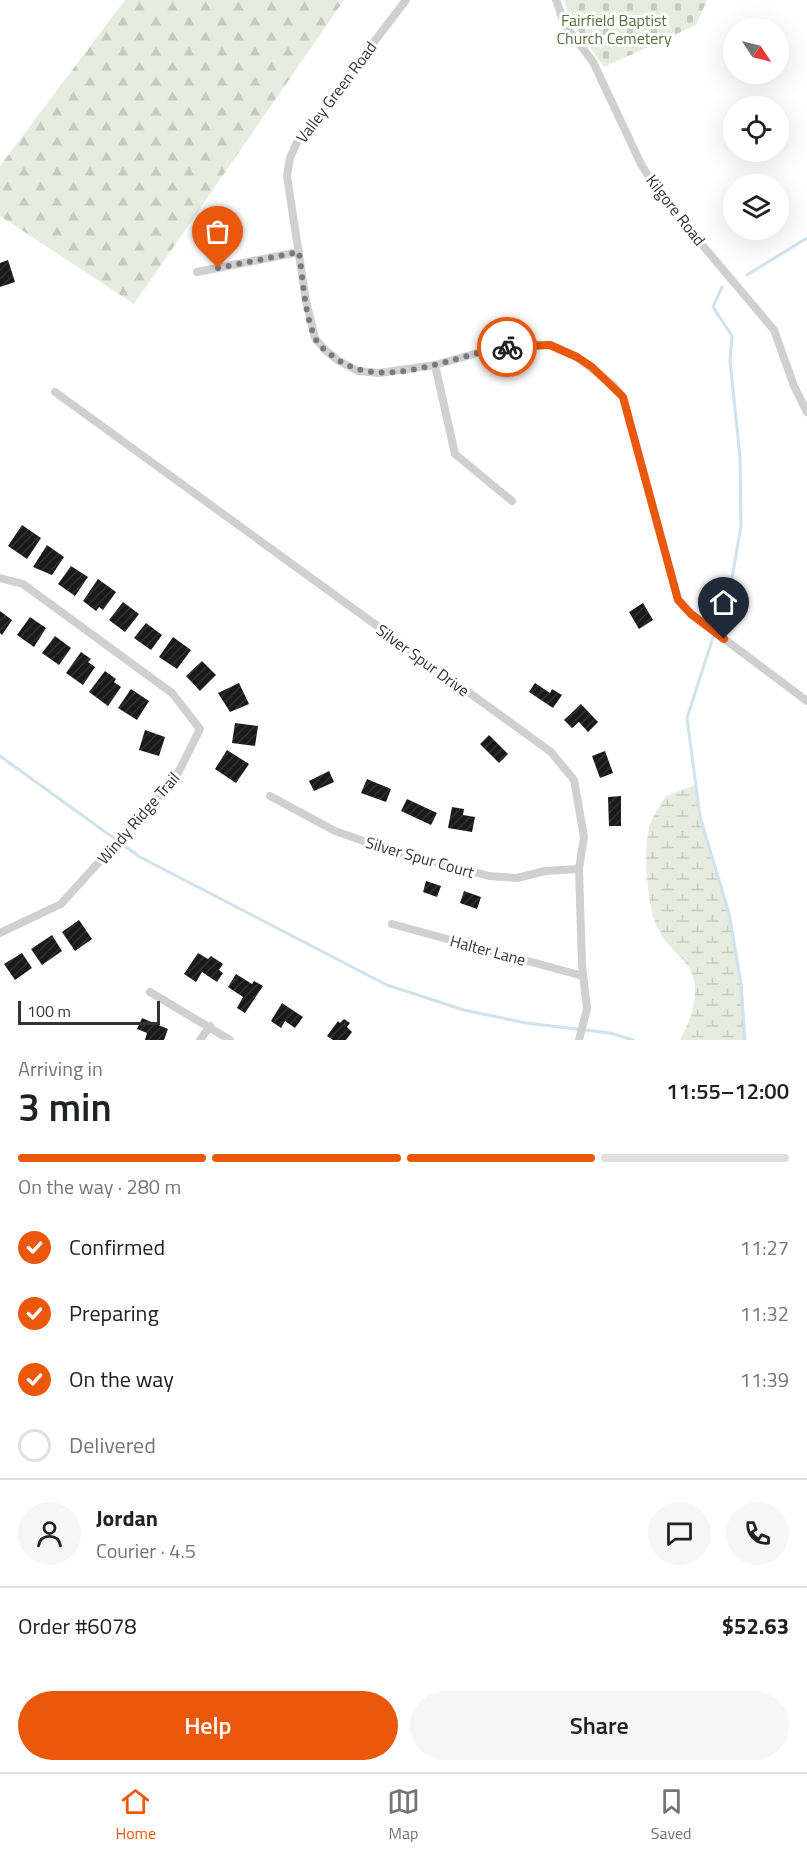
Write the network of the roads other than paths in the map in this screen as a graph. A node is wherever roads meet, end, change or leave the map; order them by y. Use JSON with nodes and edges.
{"nodes":[{"id":1,"x":406,"y":0,"type":"edge"},
{"id":2,"x":556,"y":0,"type":"edge"},
{"id":3,"x":299,"y":252,"type":"junction"},
{"id":4,"x":197,"y":272,"type":"dead end"},
{"id":5,"x":435,"y":365,"type":"junction"},
{"id":6,"x":55,"y":392,"type":"dead end"},
{"id":7,"x":807,"y":412,"type":"edge"},
{"id":8,"x":512,"y":501,"type":"dead end"},
{"id":9,"x":0,"y":578,"type":"edge"},
{"id":10,"x":807,"y":701,"type":"edge"},
{"id":11,"x":270,"y":796,"type":"dead end"},
{"id":12,"x":579,"y":869,"type":"junction"},
{"id":13,"x":392,"y":924,"type":"dead end"},
{"id":14,"x":0,"y":933,"type":"edge"},
{"id":15,"x":583,"y":976,"type":"junction"},
{"id":16,"x":150,"y":992,"type":"dead end"},
{"id":17,"x":210,"y":1026,"type":"junction"},
{"id":18,"x":200,"y":1040,"type":"edge"},
{"id":19,"x":230,"y":1040,"type":"edge"},
{"id":20,"x":579,"y":1040,"type":"edge"}],
"edges":[{"from":1,"to":3,"type":"street","name":"Valley Green Road"},
{"from":2,"to":7,"type":"street","name":"Kilgore Road"},
{"from":3,"to":4,"type":"street"},
{"from":3,"to":5,"type":"street","name":"Valley Green Road"},
{"from":5,"to":8,"type":"street"},
{"from":5,"to":10,"type":"street","name":"Valley Green Road"},
{"from":6,"to":12,"type":"street","name":"Silver Spur Drive"},
{"from":9,"to":14,"type":"street","name":"Windy Ridge Trail"},
{"from":11,"to":12,"type":"street","name":"Silver Spur Court"},
{"from":12,"to":15,"type":"street","name":"Silver Spur Drive"},
{"from":13,"to":15,"type":"street","name":"Halter Lane"},
{"from":15,"to":20,"type":"street","name":"Silver Spur Drive"},
{"from":16,"to":17,"type":"street"},
{"from":17,"to":18,"type":"street"},
{"from":17,"to":19,"type":"street"}]}
